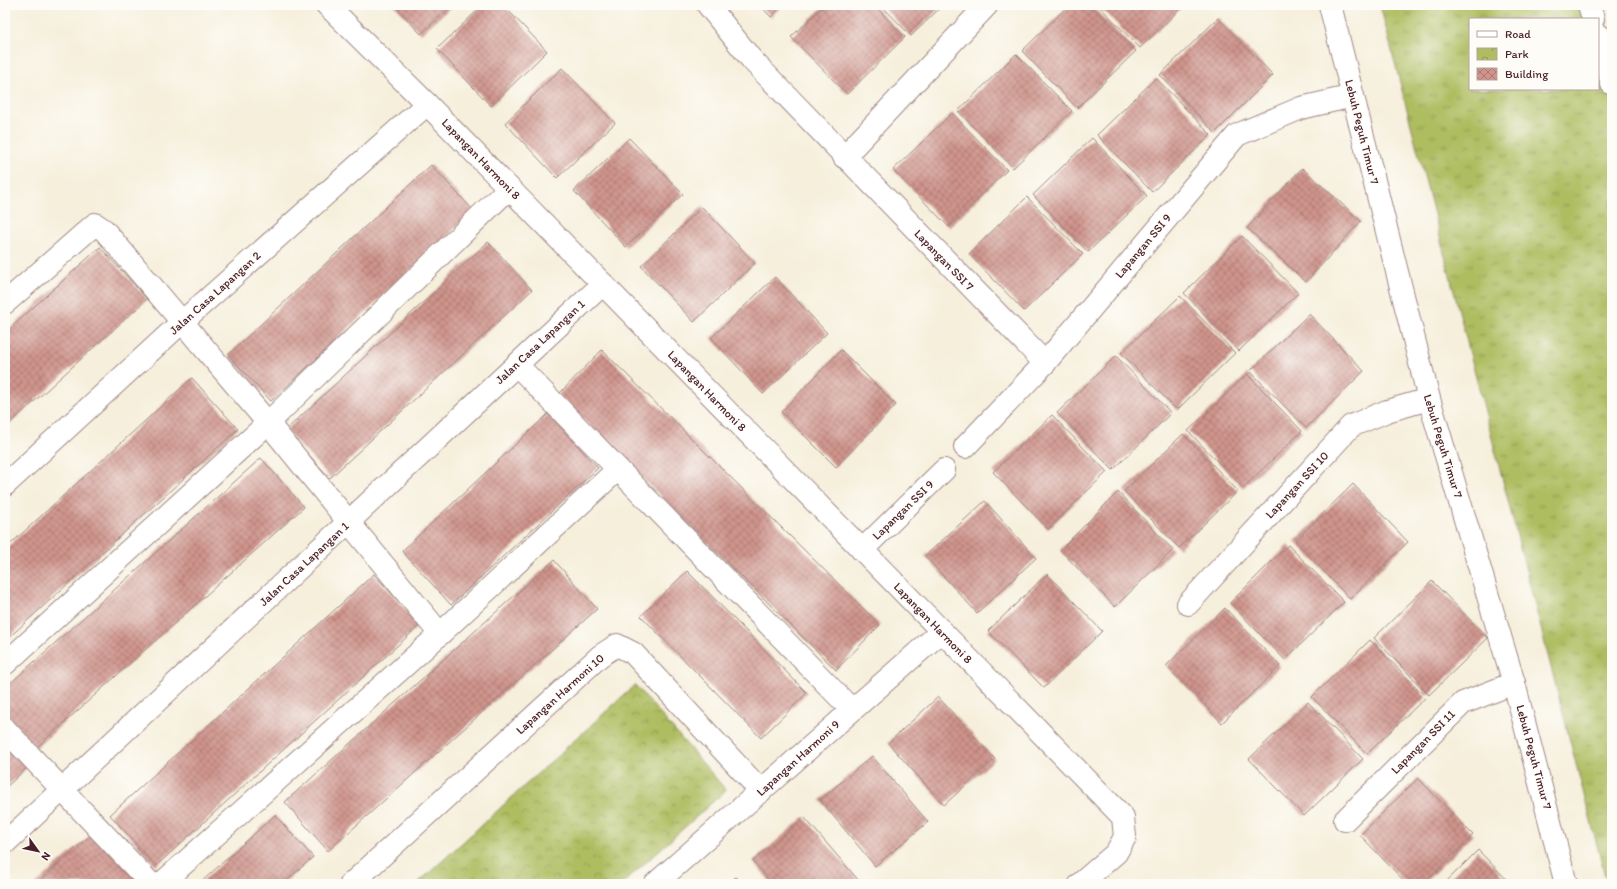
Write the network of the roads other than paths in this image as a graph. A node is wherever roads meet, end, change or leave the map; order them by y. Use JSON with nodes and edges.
{"nodes":[{"id":1,"x":327,"y":5,"type":"edge"},
{"id":2,"x":708,"y":5,"type":"edge"},
{"id":3,"x":987,"y":5,"type":"edge"},
{"id":4,"x":1330,"y":5,"type":"edge"},
{"id":5,"x":1589,"y":5,"type":"edge"},
{"id":6,"x":1593,"y":18,"type":"edge"},
{"id":7,"x":1599,"y":38,"type":"edge"},
{"id":8,"x":1612,"y":84,"type":"edge"},
{"id":9,"x":1353,"y":96,"type":"junction"},
{"id":10,"x":428,"y":104,"type":"junction"},
{"id":11,"x":844,"y":157,"type":"junction"},
{"id":12,"x":509,"y":188,"type":"junction"},
{"id":13,"x":603,"y":284,"type":"junction"},
{"id":14,"x":5,"y":303,"type":"edge"},
{"id":15,"x":182,"y":322,"type":"junction"},
{"id":16,"x":1045,"y":363,"type":"junction"},
{"id":17,"x":516,"y":365,"type":"junction"},
{"id":18,"x":1428,"y":399,"type":"junction"},
{"id":19,"x":268,"y":423,"type":"junction"},
{"id":20,"x":965,"y":446,"type":"dead end"},
{"id":21,"x":617,"y":470,"type":"junction"},
{"id":22,"x":944,"y":470,"type":"dead end"},
{"id":23,"x":5,"y":485,"type":"edge"},
{"id":24,"x":349,"y":522,"type":"junction"},
{"id":25,"x":862,"y":550,"type":"junction"},
{"id":26,"x":1188,"y":604,"type":"dead end"},
{"id":27,"x":942,"y":632,"type":"junction"},
{"id":28,"x":440,"y":634,"type":"junction"},
{"id":29,"x":5,"y":664,"type":"edge"},
{"id":30,"x":1514,"y":683,"type":"junction"},
{"id":31,"x":852,"y":710,"type":"junction"},
{"id":32,"x":5,"y":728,"type":"edge"},
{"id":33,"x":62,"y":789,"type":"junction"},
{"id":34,"x":762,"y":791,"type":"junction"},
{"id":35,"x":1345,"y":820,"type":"dead end"},
{"id":36,"x":5,"y":843,"type":"edge"},
{"id":37,"x":151,"y":884,"type":"edge"},
{"id":38,"x":161,"y":884,"type":"edge"},
{"id":39,"x":351,"y":884,"type":"edge"},
{"id":40,"x":655,"y":884,"type":"edge"},
{"id":41,"x":1080,"y":884,"type":"edge"},
{"id":42,"x":1566,"y":884,"type":"edge"}],
"edges":[{"from":1,"to":10,"type":"street","name":"Lapangan Harmoni 8"},
{"from":2,"to":11,"type":"street","name":"Lapangan SSI 7"},
{"from":3,"to":11,"type":"street"},
{"from":4,"to":9,"type":"street","name":"Lebuh Peguh Timur 7"},
{"from":5,"to":6,"type":"street"},
{"from":7,"to":8,"type":"street"},
{"from":9,"to":16,"type":"street","name":"Lapangan SSI 9"},
{"from":9,"to":18,"type":"street","name":"Lebuh Peguh Timur 7"},
{"from":10,"to":12,"type":"street","name":"Lapangan Harmoni 8"},
{"from":10,"to":15,"type":"street","name":"Jalan Casa Lapangan 2"},
{"from":11,"to":16,"type":"street","name":"Lapangan SSI 7"},
{"from":12,"to":13,"type":"street","name":"Lapangan Harmoni 8"},
{"from":12,"to":19,"type":"street"},
{"from":13,"to":17,"type":"street","name":"Jalan Casa Lapangan 1"},
{"from":13,"to":25,"type":"street","name":"Lapangan Harmoni 8"},
{"from":14,"to":15,"type":"street"},
{"from":15,"to":19,"type":"street"},
{"from":15,"to":23,"type":"street","name":"Jalan Casa Lapangan 2"},
{"from":16,"to":20,"type":"street","name":"Lapangan SSI 9"},
{"from":17,"to":21,"type":"street"},
{"from":17,"to":24,"type":"street","name":"Jalan Casa Lapangan 1"},
{"from":18,"to":26,"type":"street","name":"Lapangan SSI 10"},
{"from":18,"to":30,"type":"street","name":"Lebuh Peguh Timur 7"},
{"from":19,"to":24,"type":"street"},
{"from":19,"to":29,"type":"street"},
{"from":21,"to":28,"type":"street"},
{"from":21,"to":31,"type":"street"},
{"from":22,"to":25,"type":"street","name":"Lapangan SSI 9"},
{"from":24,"to":28,"type":"street"},
{"from":24,"to":33,"type":"street","name":"Jalan Casa Lapangan 1"},
{"from":25,"to":27,"type":"street","name":"Lapangan Harmoni 8"},
{"from":27,"to":31,"type":"street","name":"Lapangan Harmoni 9"},
{"from":27,"to":41,"type":"street","name":"Lapangan Harmoni 8"},
{"from":28,"to":38,"type":"street"},
{"from":30,"to":35,"type":"street","name":"Lapangan SSI 11"},
{"from":30,"to":42,"type":"street","name":"Lebuh Peguh Timur 7"},
{"from":31,"to":34,"type":"street","name":"Lapangan Harmoni 9"},
{"from":32,"to":33,"type":"street"},
{"from":33,"to":36,"type":"street","name":"Jalan Casa Lapangan 1"},
{"from":33,"to":37,"type":"street"},
{"from":34,"to":39,"type":"street","name":"Lapangan Harmoni 10"},
{"from":34,"to":40,"type":"street","name":"Lapangan Harmoni 9"}]}
